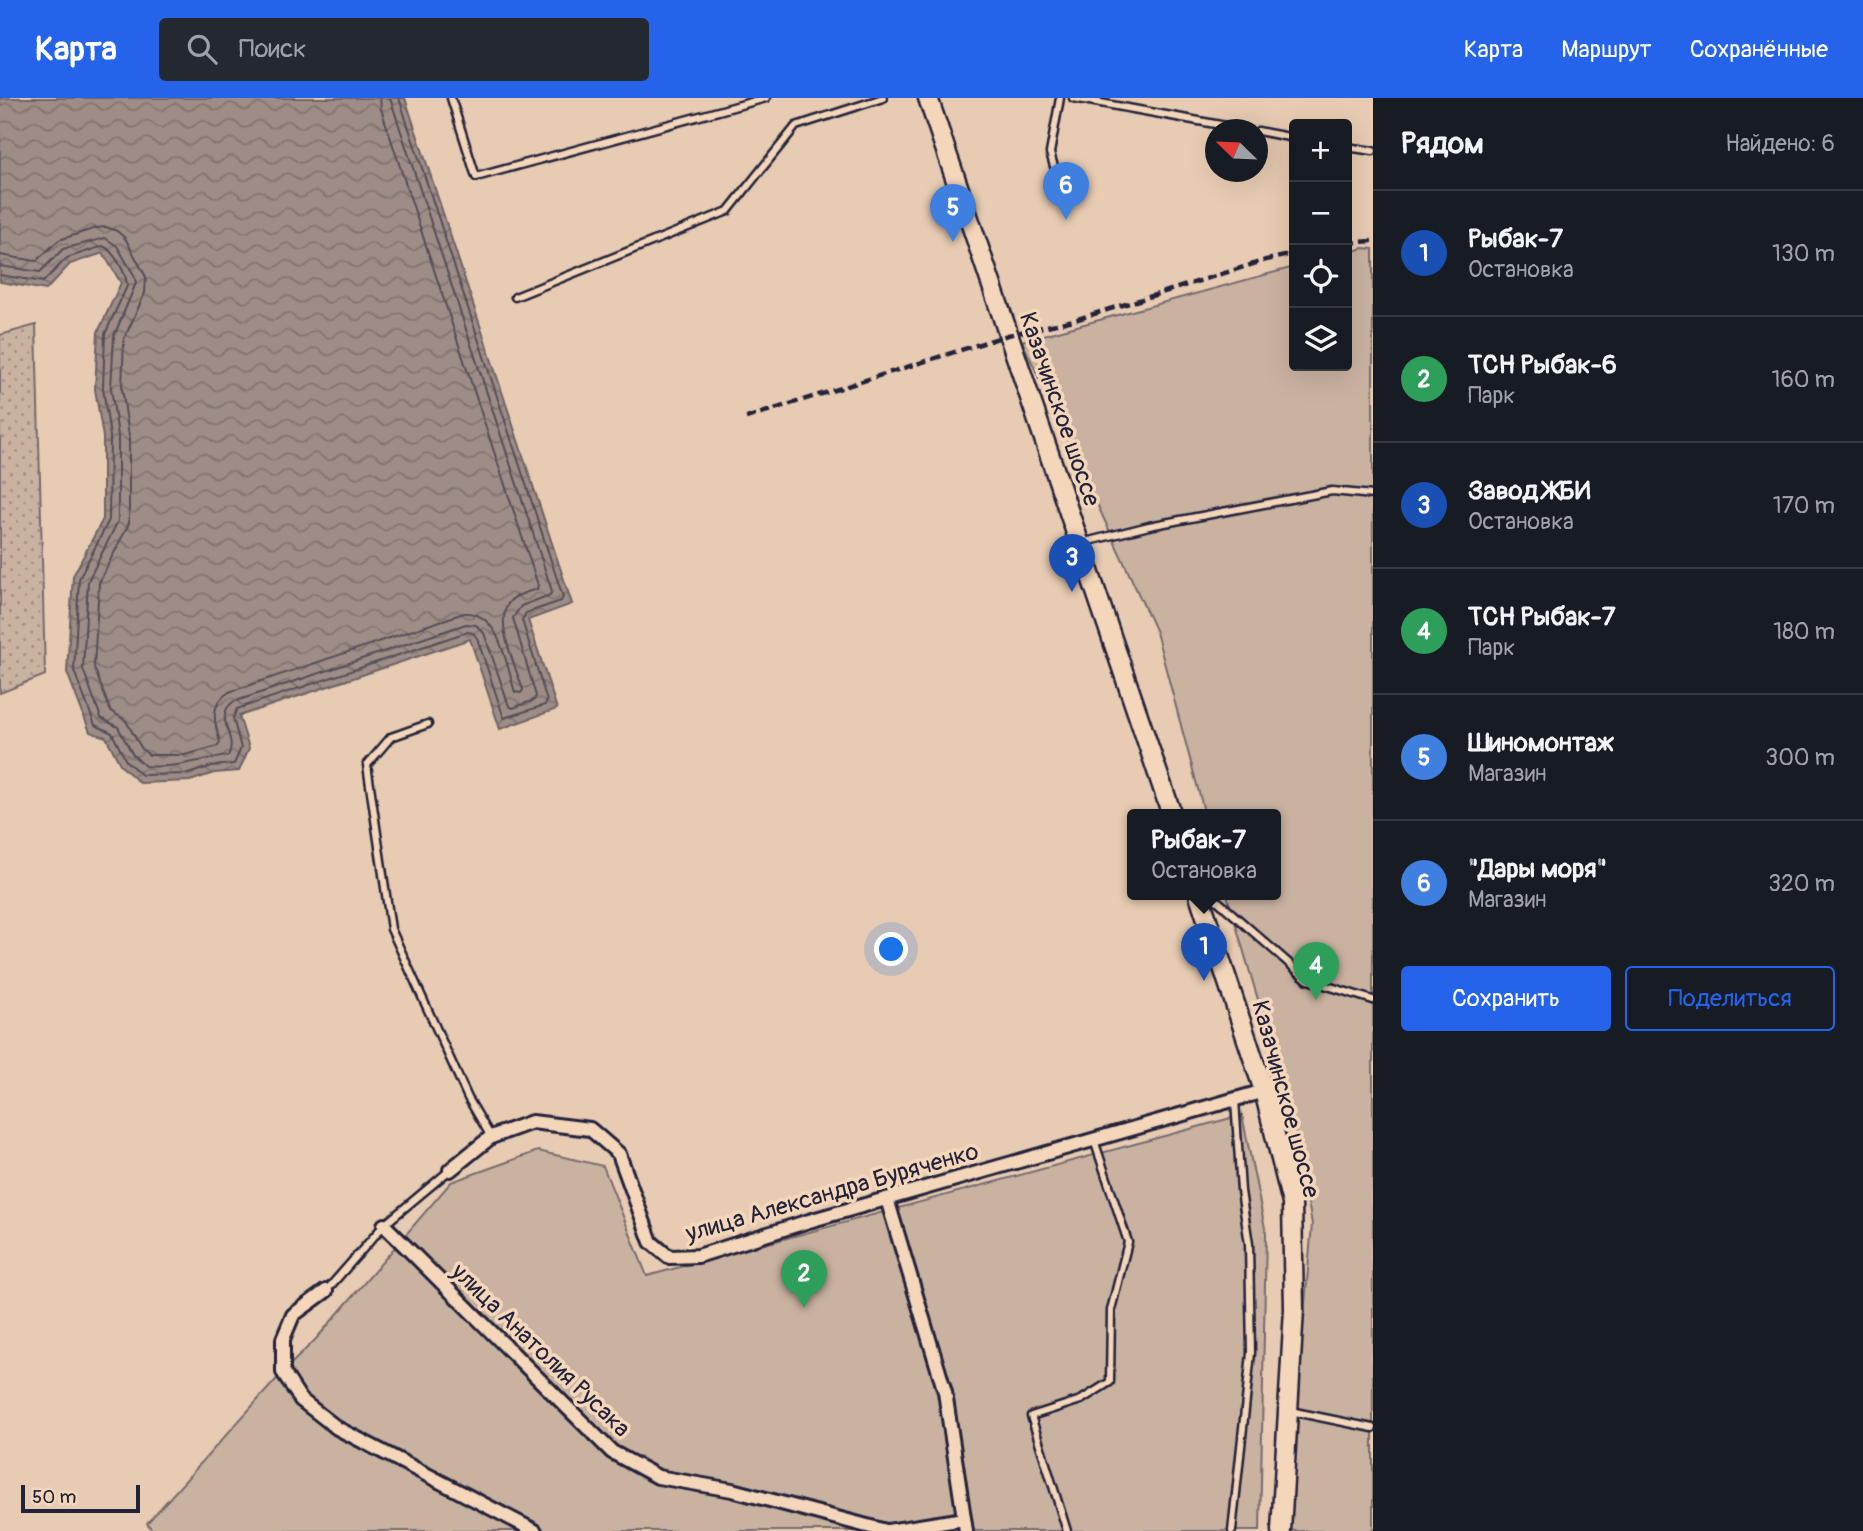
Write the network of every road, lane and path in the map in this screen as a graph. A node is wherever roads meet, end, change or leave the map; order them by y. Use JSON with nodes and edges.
{"nodes":[{"id":1,"x":450,"y":98,"type":"edge"},
{"id":2,"x":766,"y":98,"type":"edge"},
{"id":3,"x":883,"y":98,"type":"edge"},
{"id":4,"x":928,"y":98,"type":"edge"},
{"id":5,"x":1060,"y":98,"type":"edge"},
{"id":6,"x":1073,"y":98,"type":"edge"},
{"id":7,"x":866,"y":100,"type":"edge"},
{"id":8,"x":1205,"y":122,"type":"edge"},
{"id":9,"x":1268,"y":133,"type":"edge"},
{"id":10,"x":1289,"y":137,"type":"edge"},
{"id":11,"x":1352,"y":148,"type":"edge"},
{"id":12,"x":1373,"y":151,"type":"edge"},
{"id":13,"x":1056,"y":173,"type":"dead end"},
{"id":14,"x":515,"y":297,"type":"dead end"},
{"id":15,"x":1373,"y":495,"type":"edge"},
{"id":16,"x":1079,"y":543,"type":"junction"},
{"id":17,"x":428,"y":724,"type":"dead end"},
{"id":18,"x":1170,"y":809,"type":"edge"},
{"id":19,"x":1201,"y":900,"type":"edge"},
{"id":20,"x":1216,"y":900,"type":"edge"},
{"id":21,"x":1373,"y":1000,"type":"edge"},
{"id":22,"x":1264,"y":1091,"type":"junction"},
{"id":23,"x":1235,"y":1100,"type":"junction"},
{"id":24,"x":491,"y":1137,"type":"junction"},
{"id":25,"x":1094,"y":1140,"type":"junction"},
{"id":26,"x":450,"y":1170,"type":"joint"},
{"id":27,"x":887,"y":1199,"type":"junction"},
{"id":28,"x":384,"y":1225,"type":"junction"},
{"id":29,"x":326,"y":1291,"type":"joint"},
{"id":30,"x":1289,"y":1411,"type":"junction"},
{"id":31,"x":1373,"y":1428,"type":"edge"},
{"id":32,"x":965,"y":1525,"type":"edge"},
{"id":33,"x":535,"y":1531,"type":"edge"},
{"id":34,"x":887,"y":1531,"type":"edge"},
{"id":35,"x":1067,"y":1531,"type":"edge"},
{"id":36,"x":1232,"y":1531,"type":"edge"},
{"id":37,"x":1281,"y":1531,"type":"edge"}],
"edges":[{"from":1,"to":2,"type":"lane"},
{"from":3,"to":7,"type":"lane"},
{"from":4,"to":16,"type":"main road","name":"Казачинское шоссе"},
{"from":5,"to":13,"type":"lane"},
{"from":6,"to":8,"type":"lane"},
{"from":7,"to":14,"type":"lane"},
{"from":9,"to":10,"type":"lane"},
{"from":11,"to":12,"type":"lane"},
{"from":15,"to":16,"type":"lane"},
{"from":16,"to":18,"type":"main road","name":"Казачинское шоссе"},
{"from":17,"to":24,"type":"lane"},
{"from":19,"to":22,"type":"main road","name":"Казачинское шоссе"},
{"from":20,"to":21,"type":"lane"},
{"from":22,"to":23,"type":"street","name":"улица Александра Буряченко"},
{"from":22,"to":30,"type":"main road","name":"Казачинское шоссе"},
{"from":23,"to":25,"type":"street","name":"улица Александра Буряченко"},
{"from":23,"to":36,"type":"lane"},
{"from":24,"to":26,"type":"street","name":"улица Александра Буряченко"},
{"from":24,"to":27,"type":"street","name":"улица Александра Буряченко"},
{"from":25,"to":27,"type":"street","name":"улица Александра Буряченко"},
{"from":25,"to":35,"type":"lane"},
{"from":26,"to":28,"type":"lane"},
{"from":27,"to":32,"type":"street"},
{"from":28,"to":29,"type":"lane"},
{"from":28,"to":34,"type":"street","name":"улица Анатолия Русака"},
{"from":29,"to":33,"type":"street"},
{"from":30,"to":31,"type":"lane"},
{"from":30,"to":37,"type":"main road","name":"Казачинское шоссе"},
{"from":32,"to":34,"type":"street","name":"улица Анатолия Русака"}]}
